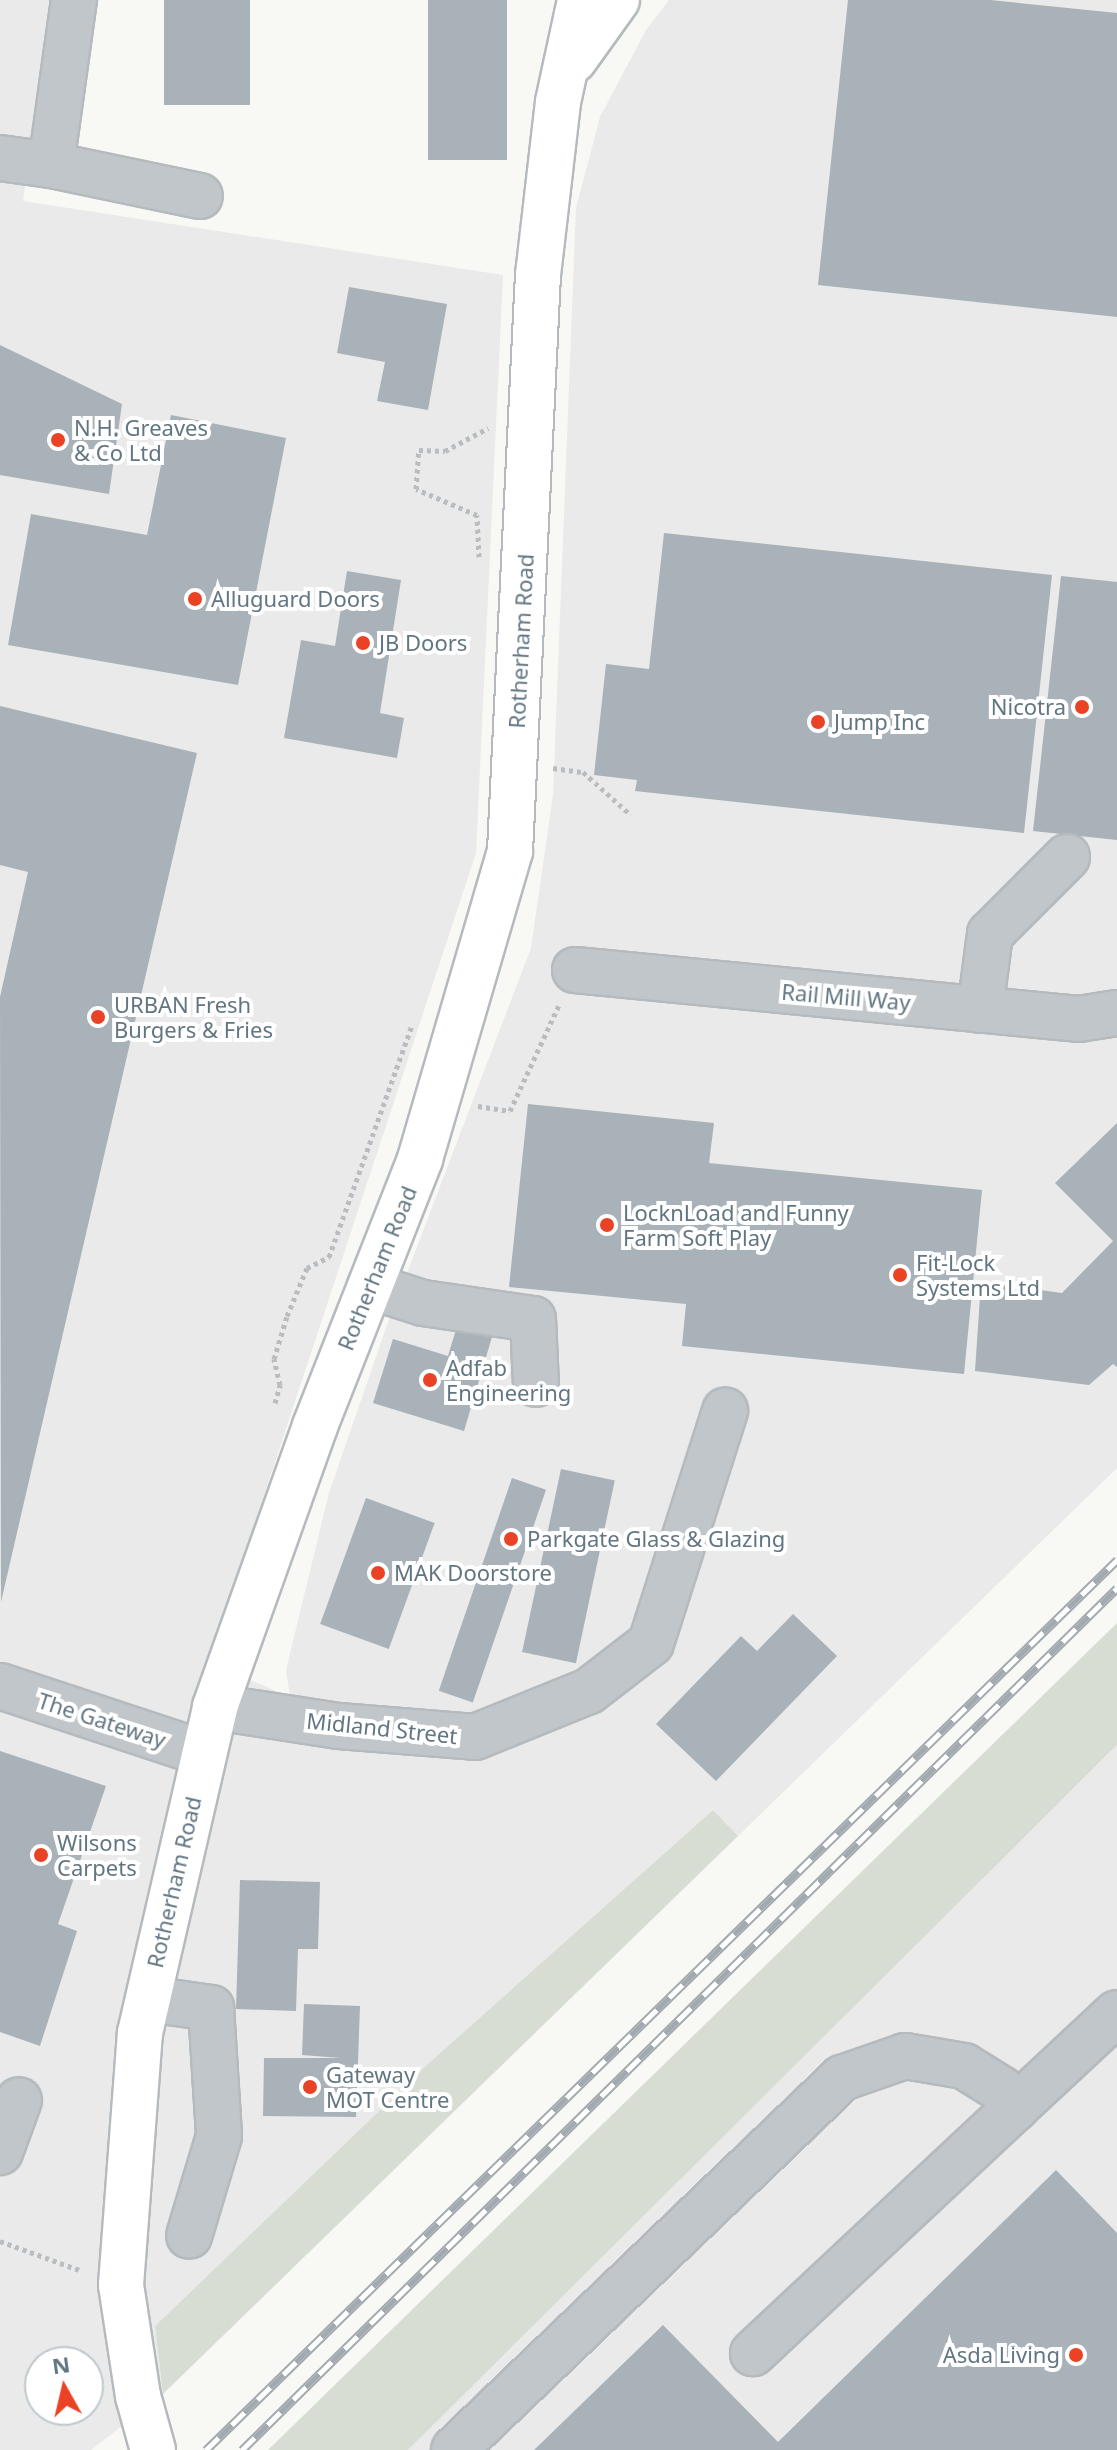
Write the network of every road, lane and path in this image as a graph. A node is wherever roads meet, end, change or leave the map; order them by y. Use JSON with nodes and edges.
{"nodes":[{"id":1,"x":74,"y":0,"type":"edge"},
{"id":2,"x":580,"y":0,"type":"edge"},
{"id":3,"x":617,"y":0,"type":"edge"},
{"id":4,"x":568,"y":69,"type":"junction"},
{"id":5,"x":0,"y":158,"type":"edge"},
{"id":6,"x":51,"y":165,"type":"junction"},
{"id":7,"x":200,"y":196,"type":"dead end"},
{"id":8,"x":491,"y":418,"type":"dead end"},
{"id":9,"x":480,"y":563,"type":"dead end"},
{"id":10,"x":516,"y":764,"type":"junction"},
{"id":11,"x":631,"y":815,"type":"dead end"},
{"id":12,"x":1067,"y":857,"type":"dead end"},
{"id":13,"x":575,"y":970,"type":"joint"},
{"id":14,"x":980,"y":1010,"type":"junction"},
{"id":15,"x":416,"y":1013,"type":"dead end"},
{"id":16,"x":1117,"y":1013,"type":"edge"},
{"id":17,"x":437,"y":1100,"type":"junction"},
{"id":18,"x":370,"y":1286,"type":"junction"},
{"id":19,"x":536,"y":1384,"type":"dead end"},
{"id":20,"x":725,"y":1411,"type":"dead end"},
{"id":21,"x":273,"y":1414,"type":"dead end"},
{"id":22,"x":0,"y":1686,"type":"edge"},
{"id":23,"x":215,"y":1707,"type":"junction"},
{"id":24,"x":203,"y":1753,"type":"junction"},
{"id":25,"x":148,"y":1999,"type":"junction"},
{"id":26,"x":1117,"y":2013,"type":"edge"},
{"id":27,"x":19,"y":2100,"type":"dead end"},
{"id":28,"x":1015,"y":2108,"type":"junction"},
{"id":29,"x":0,"y":2152,"type":"edge"},
{"id":30,"x":189,"y":2236,"type":"dead end"},
{"id":31,"x":0,"y":2241,"type":"edge"},
{"id":32,"x":121,"y":2285,"type":"junction"},
{"id":33,"x":753,"y":2353,"type":"dead end"},
{"id":34,"x":153,"y":2450,"type":"edge"},
{"id":35,"x":454,"y":2450,"type":"edge"}],
"edges":[{"from":1,"to":6,"type":"street"},
{"from":2,"to":4,"type":"main road","name":"Rotherham Road"},
{"from":3,"to":4,"type":"main road","name":"Rotherham Road"},
{"from":4,"to":10,"type":"main road","name":"Rotherham Road"},
{"from":5,"to":6,"type":"street"},
{"from":6,"to":7,"type":"street"},
{"from":8,"to":9,"type":"path"},
{"from":10,"to":11,"type":"path"},
{"from":10,"to":17,"type":"main road","name":"Rotherham Road"},
{"from":12,"to":14,"type":"street"},
{"from":13,"to":14,"type":"street","name":"Rail Mill Way"},
{"from":13,"to":17,"type":"path"},
{"from":14,"to":16,"type":"street","name":"Rail Mill Way"},
{"from":15,"to":21,"type":"path"},
{"from":17,"to":18,"type":"main road","name":"Rotherham Road"},
{"from":18,"to":19,"type":"street"},
{"from":18,"to":23,"type":"main road","name":"Rotherham Road"},
{"from":20,"to":23,"type":"street","name":"Midland Street"},
{"from":22,"to":24,"type":"street","name":"The Gateway"},
{"from":23,"to":24,"type":"main road","name":"Rotherham Road"},
{"from":24,"to":25,"type":"main road","name":"Rotherham Road"},
{"from":25,"to":30,"type":"street"},
{"from":25,"to":32,"type":"main road","name":"Rotherham Road"},
{"from":26,"to":28,"type":"street"},
{"from":27,"to":29,"type":"street"},
{"from":28,"to":33,"type":"street"},
{"from":28,"to":35,"type":"street"},
{"from":31,"to":32,"type":"path"},
{"from":32,"to":34,"type":"main road","name":"Rotherham Road"}]}
